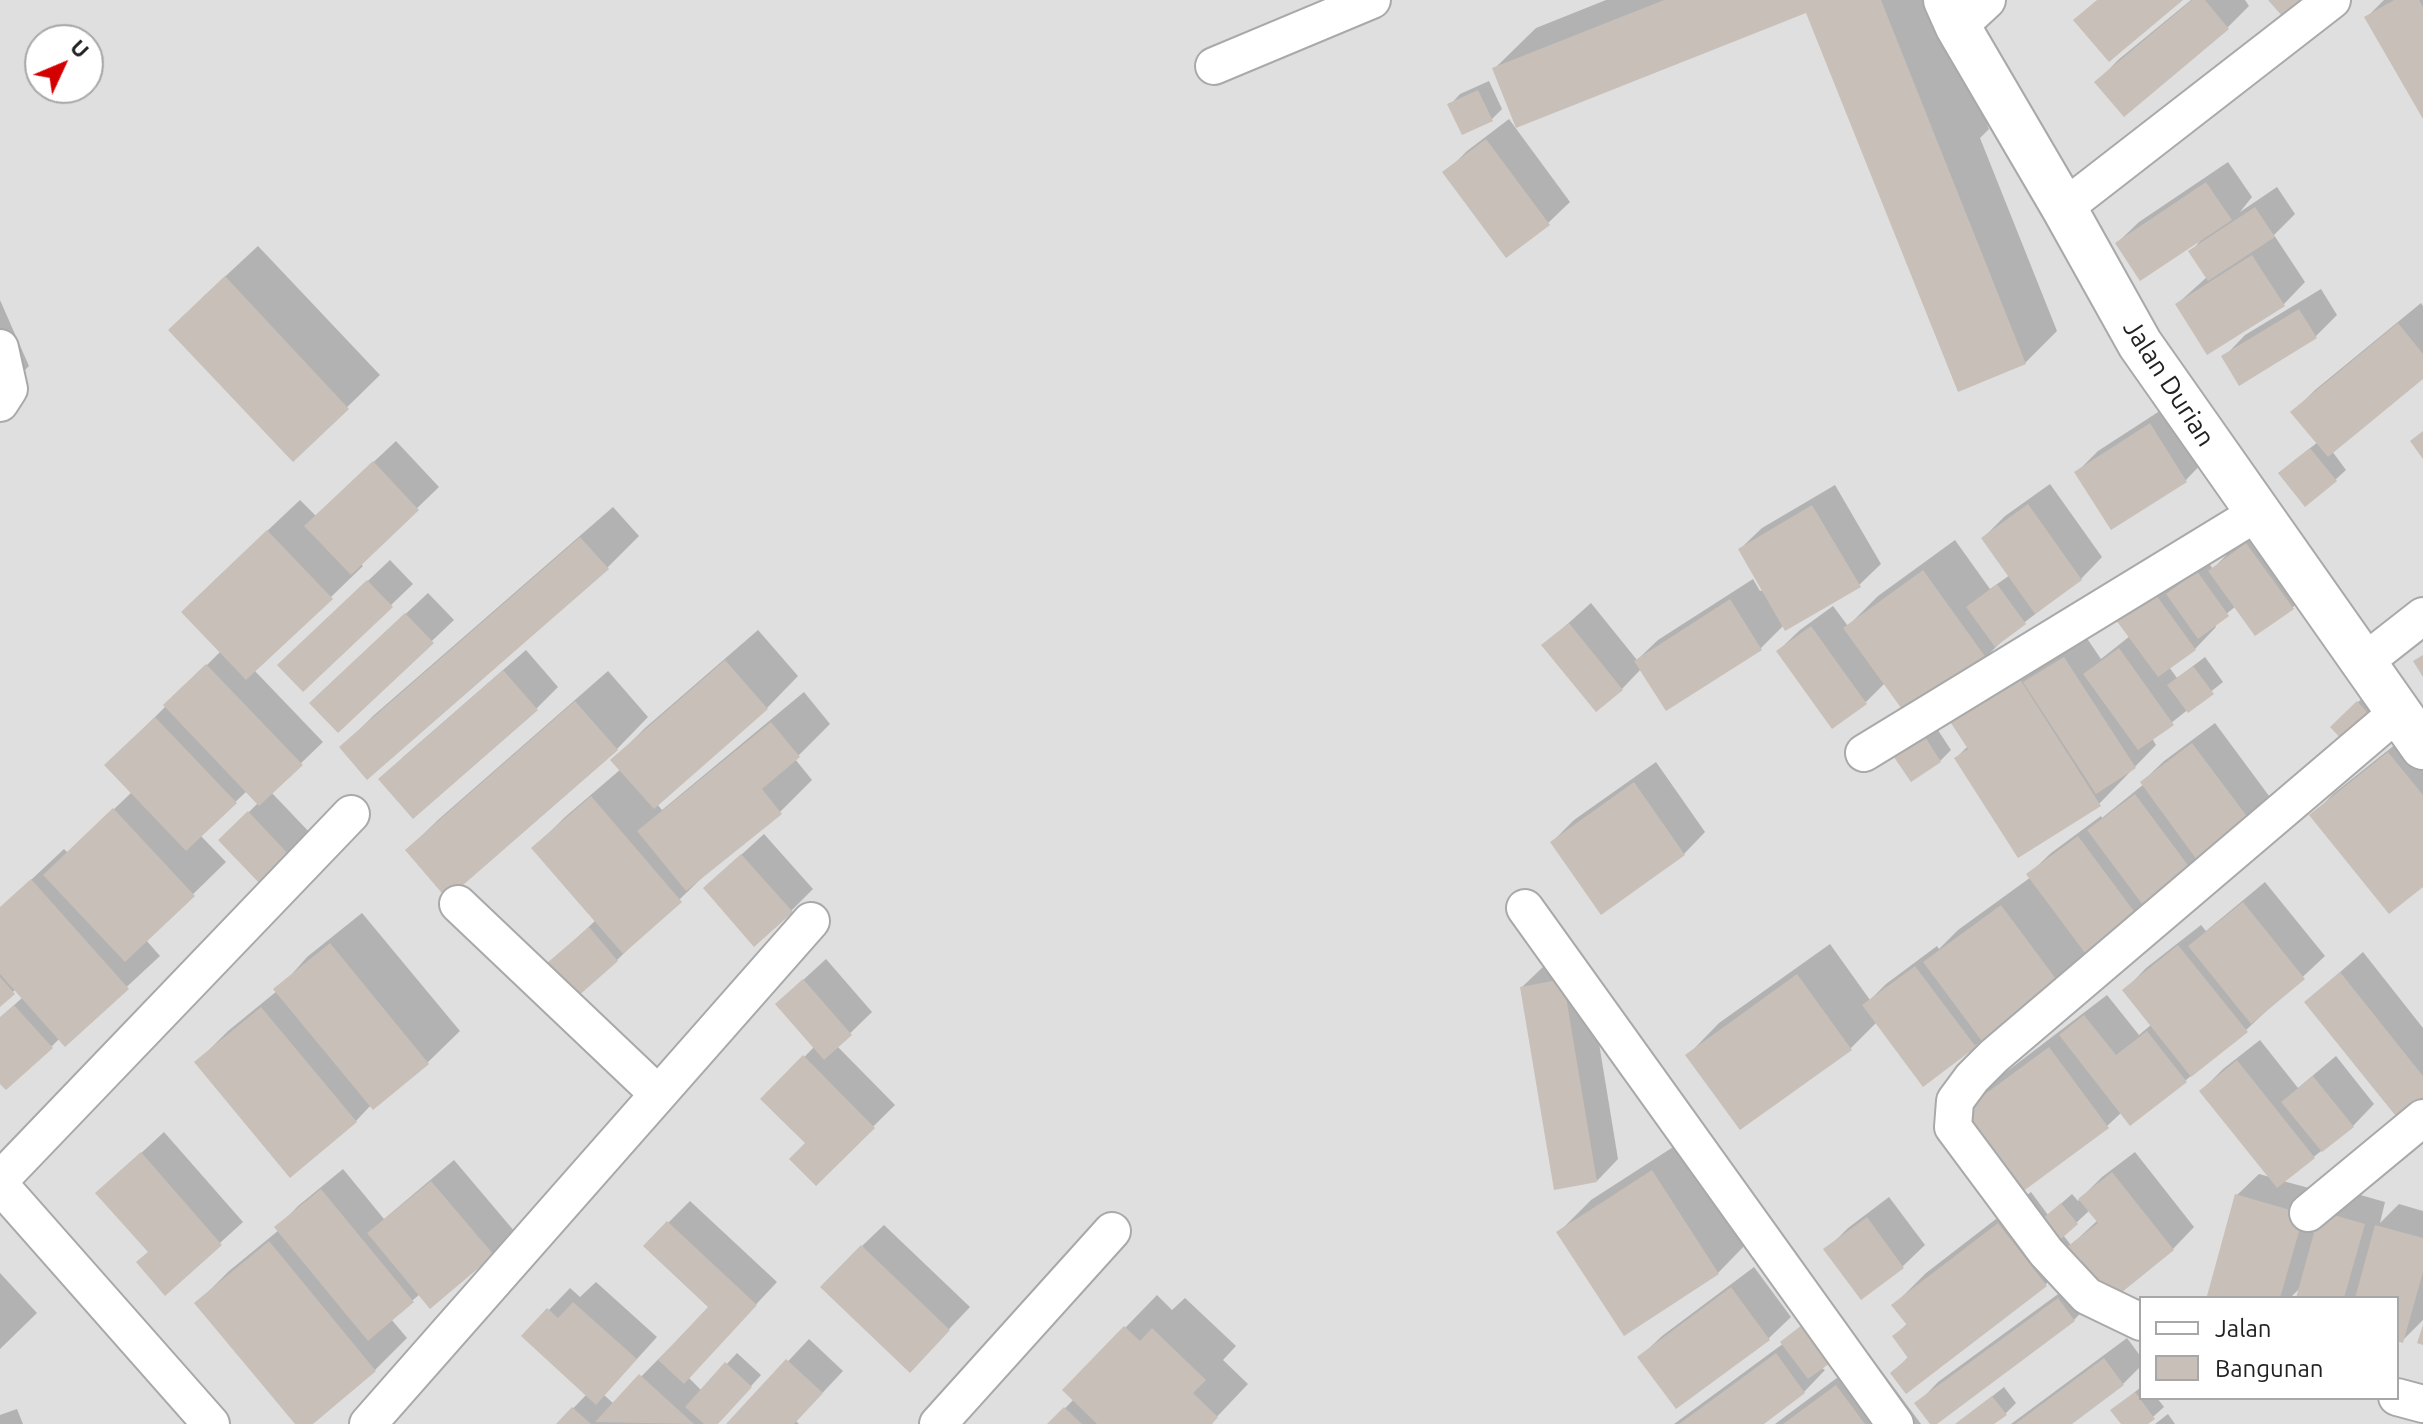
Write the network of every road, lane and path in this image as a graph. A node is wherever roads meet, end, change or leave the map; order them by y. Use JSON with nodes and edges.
{"nodes":[{"id":1,"x":1372,"y":0,"type":"edge"},
{"id":2,"x":2332,"y":0,"type":"edge"},
{"id":3,"x":1964,"y":9,"type":"edge"},
{"id":4,"x":1214,"y":66,"type":"dead end"},
{"id":5,"x":2064,"y":208,"type":"junction"},
{"id":6,"x":0,"y":348,"type":"edge"},
{"id":7,"x":0,"y":403,"type":"edge"},
{"id":8,"x":2257,"y":513,"type":"junction"},
{"id":9,"x":2423,"y":616,"type":"edge"},
{"id":10,"x":2363,"y":663,"type":"junction"},
{"id":11,"x":2398,"y":712,"type":"junction"},
{"id":12,"x":2423,"y":747,"type":"edge"},
{"id":13,"x":1864,"y":753,"type":"dead end"},
{"id":14,"x":351,"y":814,"type":"dead end"},
{"id":15,"x":458,"y":904,"type":"dead end"},
{"id":16,"x":1525,"y":908,"type":"dead end"},
{"id":17,"x":811,"y":921,"type":"dead end"},
{"id":18,"x":658,"y":1094,"type":"junction"},
{"id":19,"x":2423,"y":1118,"type":"edge"},
{"id":20,"x":0,"y":1183,"type":"edge"},
{"id":21,"x":2308,"y":1213,"type":"dead end"},
{"id":22,"x":1112,"y":1231,"type":"dead end"},
{"id":23,"x":2139,"y":1321,"type":"edge"},
{"id":24,"x":2399,"y":1398,"type":"edge"},
{"id":25,"x":2423,"y":1404,"type":"edge"},
{"id":26,"x":211,"y":1424,"type":"edge"},
{"id":27,"x":368,"y":1424,"type":"edge"},
{"id":28,"x":938,"y":1424,"type":"edge"},
{"id":29,"x":1895,"y":1424,"type":"edge"}],
"edges":[{"from":1,"to":4,"type":"street"},
{"from":2,"to":5,"type":"street"},
{"from":3,"to":5,"type":"street","name":"Jalan Durian"},
{"from":5,"to":8,"type":"street","name":"Jalan Durian"},
{"from":6,"to":7,"type":"street"},
{"from":8,"to":10,"type":"street","name":"Jalan Durian"},
{"from":8,"to":13,"type":"street"},
{"from":9,"to":10,"type":"street"},
{"from":10,"to":11,"type":"street","name":"Jalan Durian"},
{"from":11,"to":12,"type":"street","name":"Jalan Durian"},
{"from":11,"to":23,"type":"street"},
{"from":14,"to":20,"type":"street"},
{"from":15,"to":18,"type":"street"},
{"from":16,"to":29,"type":"street"},
{"from":17,"to":18,"type":"street"},
{"from":18,"to":27,"type":"street"},
{"from":19,"to":21,"type":"street"},
{"from":20,"to":26,"type":"street"},
{"from":22,"to":28,"type":"street"},
{"from":24,"to":25,"type":"street"}]}
